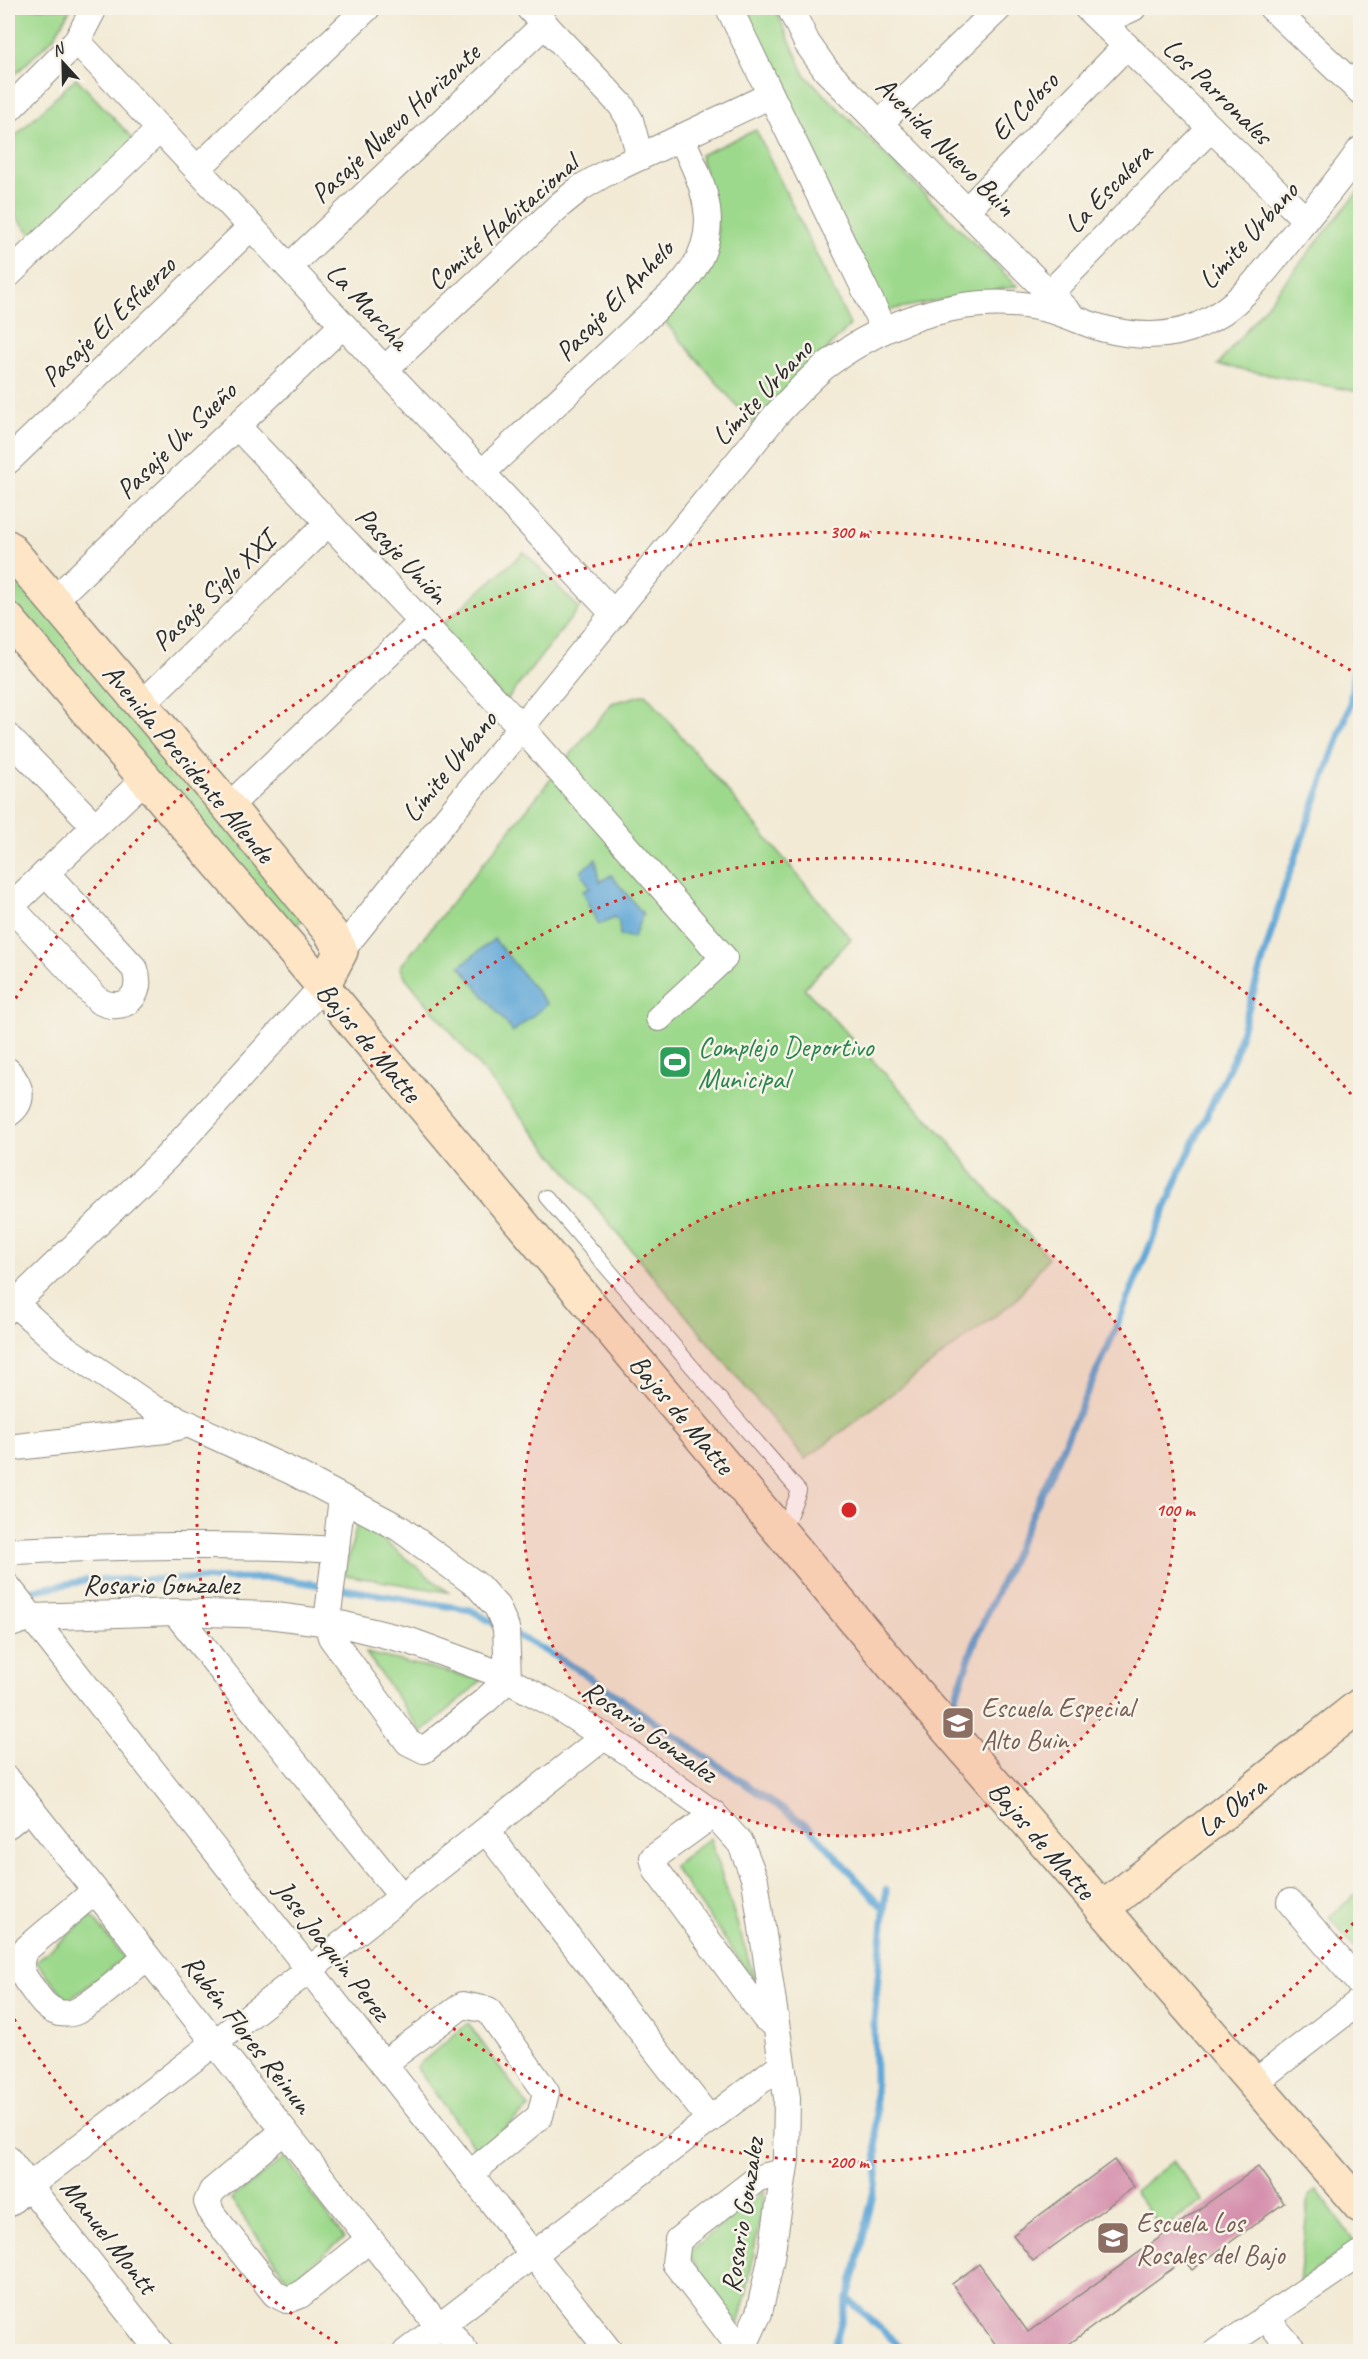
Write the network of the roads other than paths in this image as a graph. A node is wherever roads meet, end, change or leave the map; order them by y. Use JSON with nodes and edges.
{"nodes":[{"id":1,"x":94,"y":8,"type":"edge"},
{"id":2,"x":367,"y":8,"type":"edge"},
{"id":3,"x":729,"y":8,"type":"edge"},
{"id":4,"x":790,"y":8,"type":"edge"},
{"id":5,"x":999,"y":8,"type":"edge"},
{"id":6,"x":1132,"y":8,"type":"edge"},
{"id":7,"x":1272,"y":8,"type":"edge"},
{"id":8,"x":1094,"y":15,"type":"edge"},
{"id":9,"x":537,"y":16,"type":"edge"},
{"id":10,"x":77,"y":41,"type":"junction"},
{"id":11,"x":1126,"y":46,"type":"junction"},
{"id":12,"x":1360,"y":91,"type":"edge"},
{"id":13,"x":771,"y":95,"type":"junction"},
{"id":14,"x":8,"y":110,"type":"edge"},
{"id":15,"x":879,"y":124,"type":"junction"},
{"id":16,"x":1211,"y":128,"type":"junction"},
{"id":17,"x":160,"y":129,"type":"junction"},
{"id":18,"x":681,"y":138,"type":"junction"},
{"id":19,"x":1360,"y":150,"type":"edge"},
{"id":20,"x":640,"y":157,"type":"junction"},
{"id":21,"x":197,"y":169,"type":"junction"},
{"id":22,"x":967,"y":210,"type":"junction"},
{"id":23,"x":1306,"y":220,"type":"junction"},
{"id":24,"x":251,"y":227,"type":"junction"},
{"id":25,"x":289,"y":267,"type":"junction"},
{"id":26,"x":8,"y":275,"type":"edge"},
{"id":27,"x":1050,"y":293,"type":"junction"},
{"id":28,"x":1073,"y":318,"type":"junction"},
{"id":29,"x":343,"y":325,"type":"junction"},
{"id":30,"x":884,"y":329,"type":"junction"},
{"id":31,"x":385,"y":369,"type":"junction"},
{"id":32,"x":237,"y":426,"type":"junction"},
{"id":33,"x":8,"y":461,"type":"edge"},
{"id":34,"x":482,"y":473,"type":"junction"},
{"id":35,"x":328,"y":523,"type":"junction"},
{"id":36,"x":8,"y":547,"type":"edge"},
{"id":37,"x":53,"y":601,"type":"junction"},
{"id":38,"x":614,"y":614,"type":"junction"},
{"id":39,"x":8,"y":619,"type":"edge"},
{"id":40,"x":422,"y":622,"type":"junction"},
{"id":41,"x":141,"y":705,"type":"junction"},
{"id":42,"x":521,"y":727,"type":"junction"},
{"id":43,"x":8,"y":737,"type":"edge"},
{"id":44,"x":146,"y":778,"type":"junction"},
{"id":45,"x":228,"y":807,"type":"junction"},
{"id":46,"x":95,"y":826,"type":"junction"},
{"id":47,"x":46,"y":873,"type":"junction"},
{"id":48,"x":8,"y":907,"type":"edge"},
{"id":49,"x":341,"y":951,"type":"junction"},
{"id":50,"x":322,"y":986,"type":"junction"},
{"id":51,"x":659,"y":1018,"type":"dead end"},
{"id":52,"x":8,"y":1071,"type":"edge"},
{"id":53,"x":8,"y":1114,"type":"edge"},
{"id":54,"x":546,"y":1197,"type":"dead end"},
{"id":55,"x":11,"y":1307,"type":"edge"},
{"id":56,"x":189,"y":1424,"type":"junction"},
{"id":57,"x":8,"y":1448,"type":"edge"},
{"id":58,"x":342,"y":1497,"type":"junction"},
{"id":59,"x":782,"y":1534,"type":"junction"},
{"id":60,"x":336,"y":1550,"type":"junction"},
{"id":61,"x":14,"y":1551,"type":"dead end"},
{"id":62,"x":16,"y":1607,"type":"edge"},
{"id":63,"x":175,"y":1612,"type":"junction"},
{"id":64,"x":327,"y":1622,"type":"junction"},
{"id":65,"x":508,"y":1679,"type":"junction"},
{"id":66,"x":1360,"y":1705,"type":"edge"},
{"id":67,"x":606,"y":1736,"type":"junction"},
{"id":68,"x":8,"y":1780,"type":"edge"},
{"id":69,"x":29,"y":1808,"type":"junction"},
{"id":70,"x":714,"y":1814,"type":"junction"},
{"id":71,"x":8,"y":1825,"type":"edge"},
{"id":72,"x":486,"y":1831,"type":"junction"},
{"id":73,"x":95,"y":1891,"type":"junction"},
{"id":74,"x":402,"y":1897,"type":"junction"},
{"id":75,"x":1290,"y":1902,"type":"dead end"},
{"id":76,"x":1102,"y":1909,"type":"junction"},
{"id":77,"x":147,"y":1957,"type":"junction"},
{"id":78,"x":309,"y":1970,"type":"junction"},
{"id":79,"x":1360,"y":1984,"type":"edge"},
{"id":80,"x":1360,"y":2001,"type":"edge"},
{"id":81,"x":776,"y":2025,"type":"junction"},
{"id":82,"x":215,"y":2043,"type":"junction"},
{"id":83,"x":383,"y":2064,"type":"junction"},
{"id":84,"x":781,"y":2065,"type":"junction"},
{"id":85,"x":1254,"y":2083,"type":"junction"},
{"id":86,"x":710,"y":2120,"type":"junction"},
{"id":87,"x":284,"y":2131,"type":"junction"},
{"id":88,"x":8,"y":2159,"type":"edge"},
{"id":89,"x":784,"y":2172,"type":"junction"},
{"id":90,"x":470,"y":2174,"type":"junction"},
{"id":91,"x":29,"y":2186,"type":"junction"},
{"id":92,"x":8,"y":2204,"type":"edge"},
{"id":93,"x":1360,"y":2205,"type":"edge"},
{"id":94,"x":370,"y":2239,"type":"junction"},
{"id":95,"x":1360,"y":2254,"type":"edge"},
{"id":96,"x":534,"y":2255,"type":"junction"},
{"id":97,"x":1266,"y":2318,"type":"junction"},
{"id":98,"x":438,"y":2327,"type":"junction"},
{"id":99,"x":742,"y":2351,"type":"edge"},
{"id":100,"x":160,"y":2352,"type":"edge"},
{"id":101,"x":406,"y":2352,"type":"edge"},
{"id":102,"x":466,"y":2352,"type":"edge"},
{"id":103,"x":610,"y":2352,"type":"edge"},
{"id":104,"x":1216,"y":2352,"type":"edge"},
{"id":105,"x":1295,"y":2352,"type":"edge"}],
"edges":[{"from":1,"to":10,"type":"street"},
{"from":2,"to":21,"type":"street"},
{"from":3,"to":13,"type":"street"},
{"from":4,"to":15,"type":"street","name":"Avenida Nuevo Buin"},
{"from":5,"to":15,"type":"street"},
{"from":6,"to":8,"type":"street"},
{"from":7,"to":12,"type":"street"},
{"from":8,"to":11,"type":"street","name":"Los Parronales"},
{"from":9,"to":20,"type":"street"},
{"from":9,"to":25,"type":"street","name":"Pasaje Nuevo Horizonte"},
{"from":10,"to":14,"type":"street"},
{"from":10,"to":17,"type":"street","name":"La Marcha"},
{"from":11,"to":16,"type":"street","name":"Los Parronales"},
{"from":11,"to":22,"type":"street","name":"El Coloso"},
{"from":13,"to":18,"type":"street","name":"Comité Habitacional"},
{"from":13,"to":30,"type":"street"},
{"from":15,"to":22,"type":"street","name":"Avenida Nuevo Buin"},
{"from":16,"to":23,"type":"street","name":"Los Parronales"},
{"from":16,"to":27,"type":"street","name":"La Escalera"},
{"from":17,"to":21,"type":"street","name":"La Marcha"},
{"from":17,"to":26,"type":"street"},
{"from":18,"to":20,"type":"street","name":"Comité Habitacional"},
{"from":18,"to":34,"type":"street","name":"Pasaje El Anhelo"},
{"from":19,"to":23,"type":"street","name":"Límite Urbano"},
{"from":20,"to":31,"type":"street","name":"Comité Habitacional"},
{"from":21,"to":24,"type":"street","name":"La Marcha"},
{"from":22,"to":27,"type":"street","name":"Avenida Nuevo Buin"},
{"from":23,"to":28,"type":"street","name":"Límite Urbano"},
{"from":24,"to":25,"type":"street","name":"La Marcha"},
{"from":24,"to":33,"type":"street","name":"Pasaje El Esfuerzo"},
{"from":25,"to":29,"type":"street","name":"La Marcha"},
{"from":27,"to":28,"type":"street","name":"Avenida Nuevo Buin"},
{"from":28,"to":30,"type":"street","name":"Límite Urbano"},
{"from":29,"to":31,"type":"street","name":"La Marcha"},
{"from":29,"to":32,"type":"street","name":"Pasaje Un Sueño"},
{"from":30,"to":38,"type":"street","name":"Límite Urbano"},
{"from":31,"to":34,"type":"street","name":"La Marcha"},
{"from":32,"to":35,"type":"street","name":"Pasaje Unión"},
{"from":32,"to":37,"type":"street","name":"Pasaje Un Sueño"},
{"from":34,"to":38,"type":"street","name":"La Marcha"},
{"from":35,"to":40,"type":"street","name":"Pasaje Unión"},
{"from":35,"to":41,"type":"street","name":"Pasaje Siglo XXI"},
{"from":36,"to":37,"type":"main road","name":"Avenida Presidente Allende"},
{"from":37,"to":41,"type":"main road","name":"Avenida Presidente Allende"},
{"from":38,"to":42,"type":"street","name":"Límite Urbano"},
{"from":39,"to":44,"type":"main road","name":"Bajos de Matte"},
{"from":40,"to":42,"type":"street","name":"Pasaje Unión"},
{"from":40,"to":45,"type":"street"},
{"from":41,"to":45,"type":"main road","name":"Avenida Presidente Allende"},
{"from":42,"to":49,"type":"street","name":"Límite Urbano"},
{"from":42,"to":51,"type":"street","name":"Pasaje Unión"},
{"from":43,"to":46,"type":"street"},
{"from":44,"to":46,"type":"street"},
{"from":44,"to":50,"type":"main road","name":"Bajos de Matte"},
{"from":45,"to":49,"type":"main road","name":"Avenida Presidente Allende"},
{"from":46,"to":47,"type":"street"},
{"from":47,"to":48,"type":"street"},
{"from":47,"to":48,"type":"street"},
{"from":49,"to":50,"type":"main road"},
{"from":50,"to":55,"type":"street"},
{"from":50,"to":59,"type":"main road","name":"Bajos de Matte"},
{"from":52,"to":53,"type":"street"},
{"from":54,"to":59,"type":"lane"},
{"from":55,"to":56,"type":"street"},
{"from":56,"to":57,"type":"street"},
{"from":56,"to":58,"type":"street"},
{"from":58,"to":60,"type":"street"},
{"from":58,"to":65,"type":"street"},
{"from":59,"to":76,"type":"main road","name":"Bajos de Matte"},
{"from":60,"to":61,"type":"street"},
{"from":60,"to":64,"type":"street"},
{"from":62,"to":63,"type":"street","name":"Rosario Gonzalez"},
{"from":62,"to":78,"type":"street","name":"Jose Joaquin Perez"},
{"from":63,"to":64,"type":"street","name":"Rosario Gonzalez"},
{"from":63,"to":74,"type":"street"},
{"from":64,"to":65,"type":"street","name":"Rosario Gonzalez"},
{"from":64,"to":65,"type":"street"},
{"from":65,"to":67,"type":"street","name":"Rosario Gonzalez"},
{"from":66,"to":76,"type":"main road","name":"La Obra"},
{"from":67,"to":70,"type":"street","name":"Rosario Gonzalez"},
{"from":67,"to":72,"type":"street"},
{"from":68,"to":69,"type":"street","name":"Rubén Flores Reinun"},
{"from":69,"to":71,"type":"street"},
{"from":69,"to":73,"type":"street","name":"Rubén Flores Reinun"},
{"from":70,"to":81,"type":"street","name":"Rosario Gonzalez"},
{"from":70,"to":81,"type":"street"},
{"from":72,"to":74,"type":"street"},
{"from":72,"to":86,"type":"street"},
{"from":73,"to":77,"type":"street","name":"Rubén Flores Reinun"},
{"from":73,"to":77,"type":"street"},
{"from":74,"to":78,"type":"street"},
{"from":75,"to":79,"type":"street"},
{"from":76,"to":85,"type":"main road","name":"Bajos de Matte"},
{"from":77,"to":82,"type":"street","name":"Rubén Flores Reinun"},
{"from":78,"to":82,"type":"street"},
{"from":78,"to":83,"type":"street","name":"Jose Joaquin Perez"},
{"from":80,"to":85,"type":"street"},
{"from":81,"to":84,"type":"street","name":"Rosario Gonzalez"},
{"from":82,"to":87,"type":"street","name":"Rubén Flores Reinun"},
{"from":82,"to":91,"type":"street"},
{"from":83,"to":90,"type":"street","name":"Jose Joaquin Perez"},
{"from":83,"to":90,"type":"street"},
{"from":84,"to":86,"type":"street"},
{"from":84,"to":89,"type":"street","name":"Rosario Gonzalez"},
{"from":85,"to":93,"type":"main road","name":"Bajos de Matte"},
{"from":86,"to":96,"type":"street"},
{"from":87,"to":94,"type":"street","name":"Rubén Flores Reinun"},
{"from":87,"to":94,"type":"street"},
{"from":88,"to":91,"type":"street","name":"Manuel Montt"},
{"from":89,"to":99,"type":"street","name":"Rosario Gonzalez"},
{"from":89,"to":99,"type":"street"},
{"from":90,"to":96,"type":"street","name":"Jose Joaquin Perez"},
{"from":91,"to":92,"type":"street"},
{"from":91,"to":100,"type":"street","name":"Manuel Montt"},
{"from":94,"to":98,"type":"street","name":"Rubén Flores Reinun"},
{"from":95,"to":97,"type":"street"},
{"from":96,"to":98,"type":"street"},
{"from":96,"to":103,"type":"street","name":"Jose Joaquin Perez"},
{"from":97,"to":104,"type":"street"},
{"from":97,"to":105,"type":"street"},
{"from":98,"to":101,"type":"street"},
{"from":98,"to":102,"type":"street","name":"Rubén Flores Reinun"}]}
